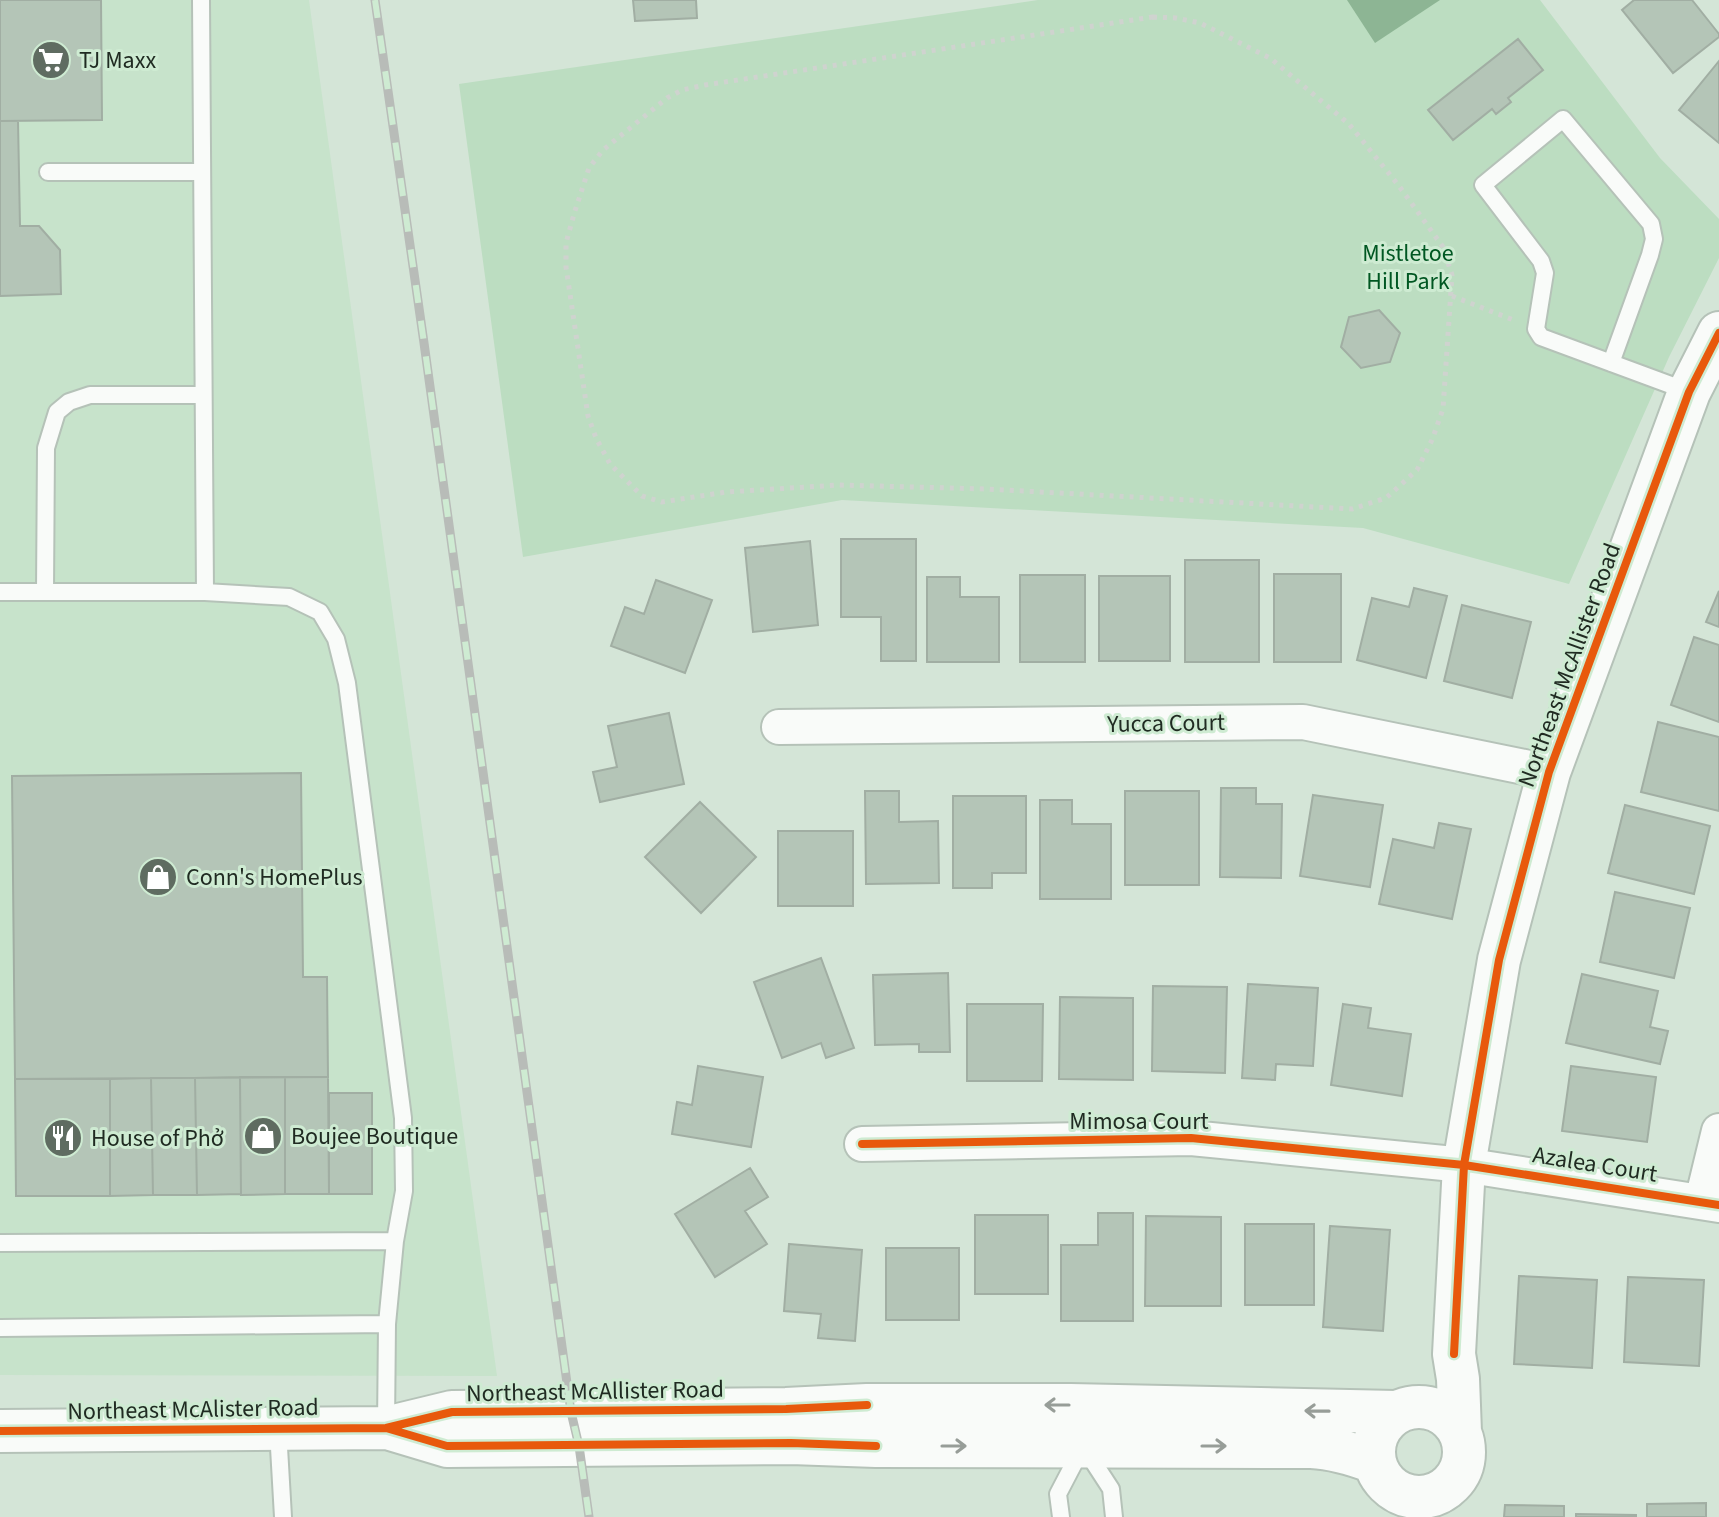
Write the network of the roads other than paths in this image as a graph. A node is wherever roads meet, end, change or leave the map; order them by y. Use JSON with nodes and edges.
{"nodes":[{"id":1,"x":201,"y":0,"type":"edge"},
{"id":2,"x":48,"y":172,"type":"dead end"},
{"id":3,"x":202,"y":172,"type":"junction"},
{"id":4,"x":1719,"y":333,"type":"edge"},
{"id":5,"x":1611,"y":363,"type":"junction"},
{"id":6,"x":1689,"y":392,"type":"junction"},
{"id":7,"x":203,"y":395,"type":"junction"},
{"id":8,"x":0,"y":592,"type":"edge"},
{"id":9,"x":45,"y":592,"type":"junction"},
{"id":10,"x":205,"y":592,"type":"junction"},
{"id":11,"x":779,"y":727,"type":"dead end"},
{"id":12,"x":1549,"y":772,"type":"junction"},
{"id":13,"x":1719,"y":1131,"type":"edge"},
{"id":14,"x":862,"y":1144,"type":"dead end"},
{"id":15,"x":1464,"y":1165,"type":"junction"},
{"id":16,"x":1711,"y":1203,"type":"edge"},
{"id":17,"x":395,"y":1241,"type":"junction"},
{"id":18,"x":0,"y":1243,"type":"edge"},
{"id":19,"x":387,"y":1324,"type":"junction"},
{"id":20,"x":0,"y":1328,"type":"edge"},
{"id":21,"x":1454,"y":1354,"type":"junction"},
{"id":22,"x":1402,"y":1409,"type":"junction"},
{"id":23,"x":386,"y":1428,"type":"junction"},
{"id":24,"x":278,"y":1429,"type":"junction"},
{"id":25,"x":0,"y":1431,"type":"edge"},
{"id":26,"x":1460,"y":1432,"type":"junction"},
{"id":27,"x":1083,"y":1446,"type":"junction"},
{"id":28,"x":1374,"y":1462,"type":"junction"},
{"id":29,"x":1443,"y":1503,"type":"edge"},
{"id":30,"x":1404,"y":1506,"type":"edge"},
{"id":31,"x":283,"y":1517,"type":"edge"},
{"id":32,"x":1061,"y":1517,"type":"edge"},
{"id":33,"x":1114,"y":1517,"type":"edge"}],
"edges":[{"from":1,"to":3,"type":"lane"},
{"from":2,"to":3,"type":"lane"},
{"from":3,"to":7,"type":"lane"},
{"from":4,"to":6,"type":"street","name":"Northeast McAllister Road"},
{"from":5,"to":5,"type":"lane"},
{"from":5,"to":6,"type":"lane"},
{"from":6,"to":12,"type":"street","name":"Northeast McAllister Road"},
{"from":7,"to":9,"type":"lane"},
{"from":7,"to":10,"type":"lane"},
{"from":8,"to":9,"type":"lane"},
{"from":9,"to":10,"type":"lane"},
{"from":10,"to":17,"type":"lane"},
{"from":11,"to":12,"type":"street","name":"Yucca Court"},
{"from":12,"to":15,"type":"street","name":"Northeast McAllister Road"},
{"from":13,"to":16,"type":"street"},
{"from":14,"to":15,"type":"street","name":"Mimosa Court"},
{"from":15,"to":16,"type":"street","name":"Azalea Court"},
{"from":15,"to":21,"type":"street","name":"Northeast McAllister Road"},
{"from":17,"to":18,"type":"lane"},
{"from":17,"to":19,"type":"lane"},
{"from":19,"to":20,"type":"lane"},
{"from":19,"to":23,"type":"lane"},
{"from":21,"to":22,"type":"street"},
{"from":21,"to":26,"type":"street","name":"Northeast McAllister Road"},
{"from":22,"to":23,"type":"street","name":"Northeast McAllister Road","one_way":true},
{"from":22,"to":26,"type":"street"},
{"from":22,"to":28,"type":"street"},
{"from":23,"to":24,"type":"street","name":"Northeast McAlister Road"},
{"from":23,"to":27,"type":"street","one_way":true},
{"from":24,"to":25,"type":"street","name":"Northeast McAlister Road"},
{"from":24,"to":31,"type":"lane"},
{"from":26,"to":29,"type":"street"},
{"from":27,"to":28,"type":"street","one_way":true},
{"from":27,"to":32,"type":"lane"},
{"from":27,"to":33,"type":"lane"},
{"from":28,"to":30,"type":"street"},
{"from":29,"to":30,"type":"street"}]}
